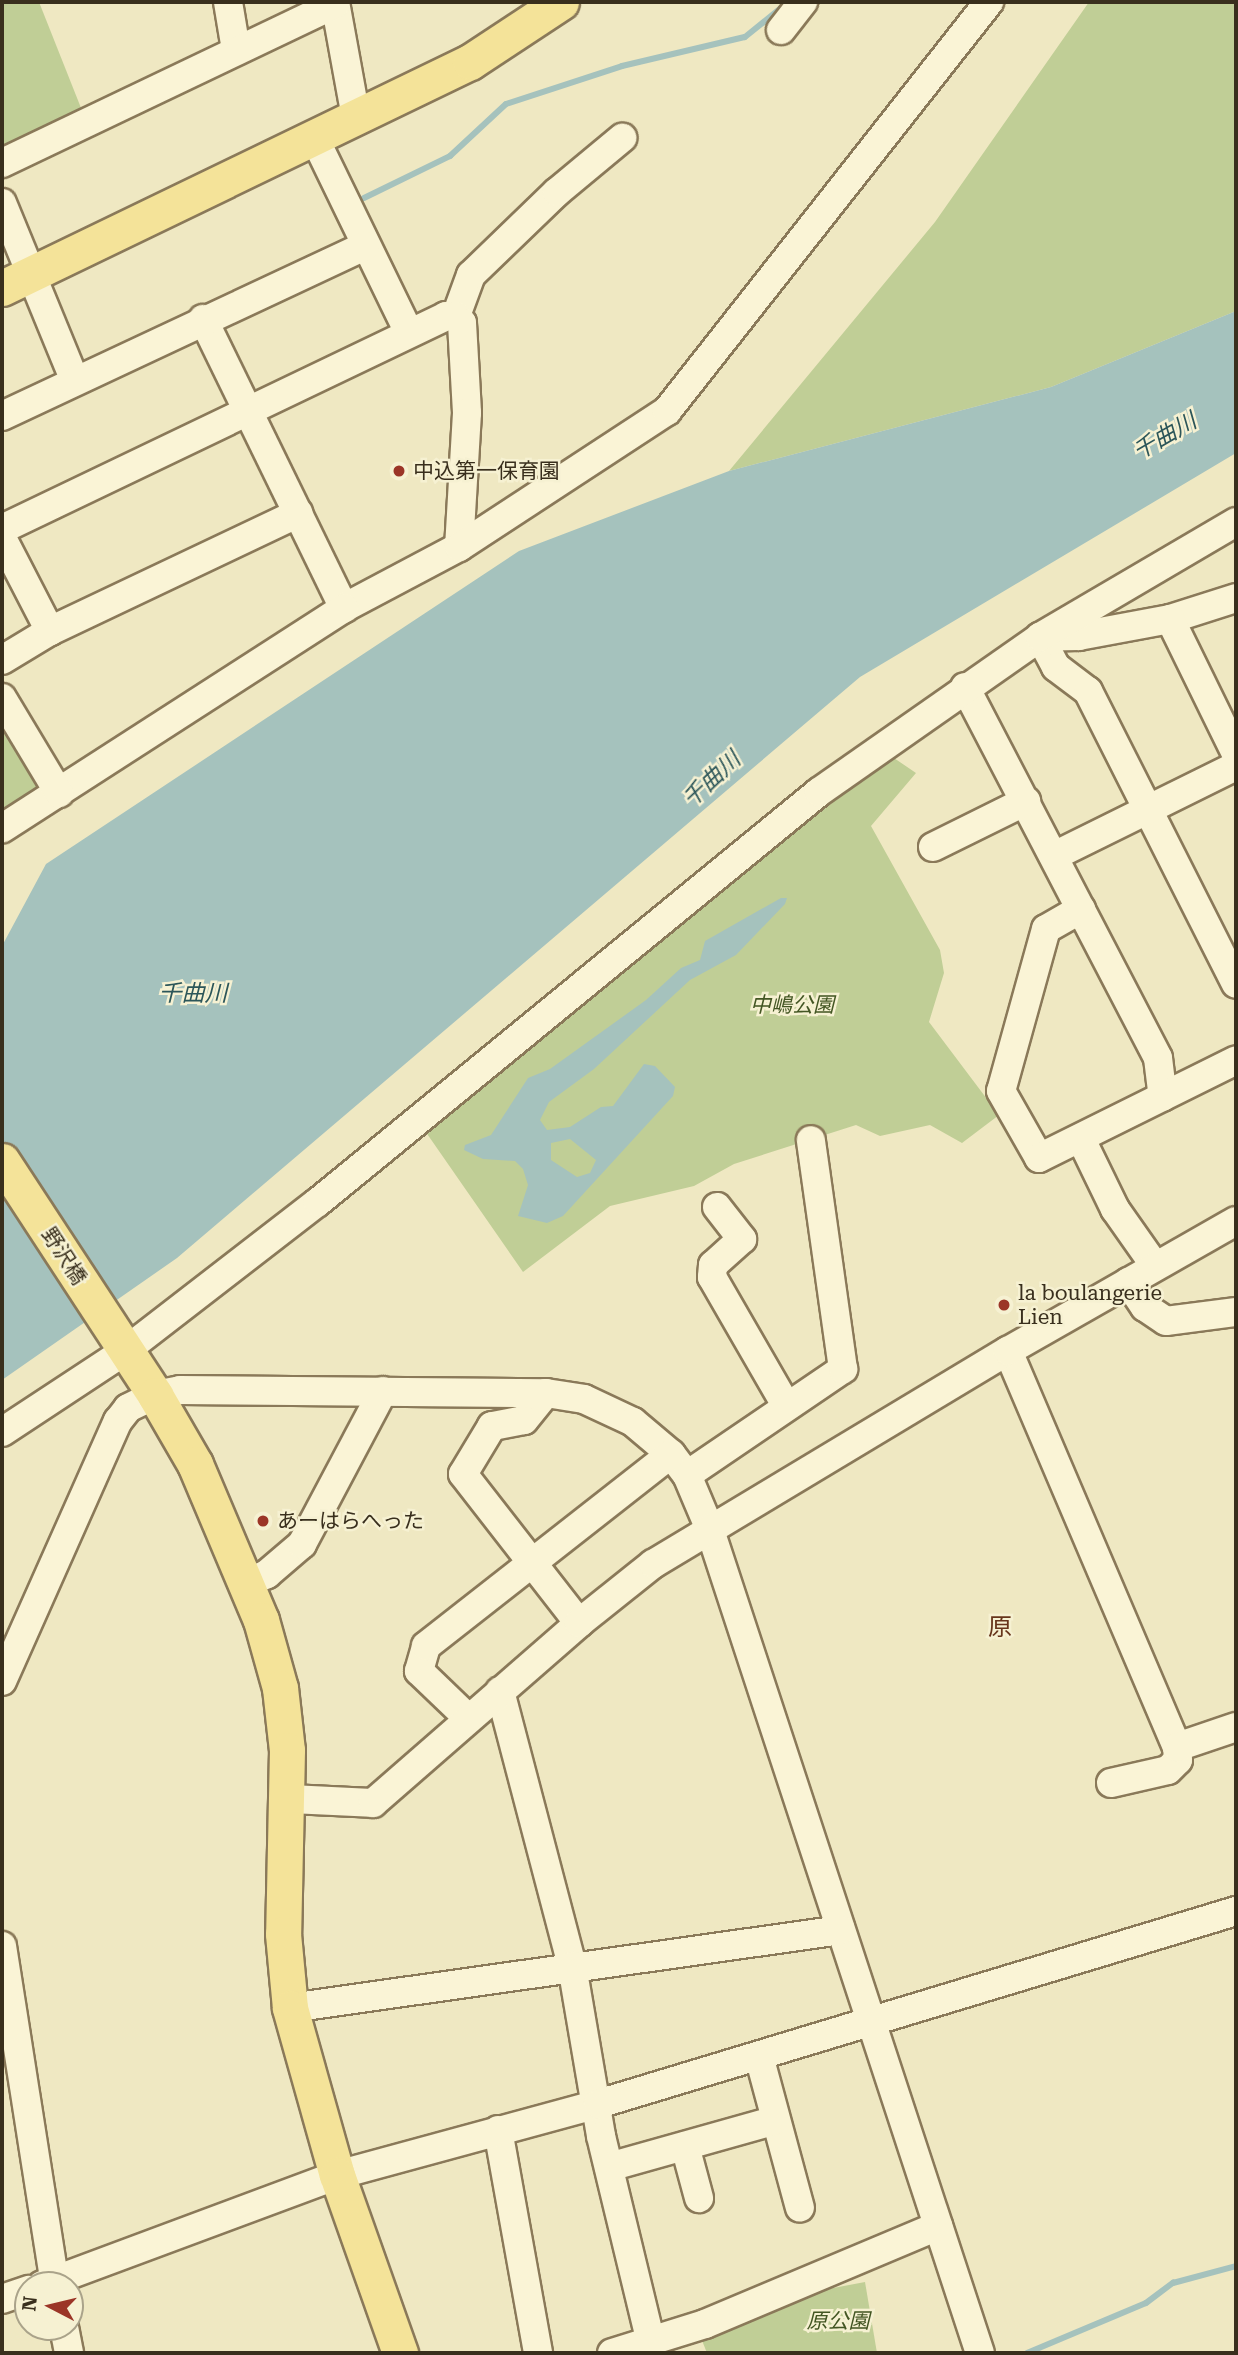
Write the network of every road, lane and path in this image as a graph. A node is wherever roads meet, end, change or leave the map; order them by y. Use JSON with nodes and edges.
{"nodes":[{"id":1,"x":228,"y":2,"type":"edge"},
{"id":2,"x":561,"y":2,"type":"edge"},
{"id":3,"x":803,"y":2,"type":"edge"},
{"id":4,"x":989,"y":2,"type":"edge"},
{"id":5,"x":335,"y":3,"type":"edge"},
{"id":6,"x":781,"y":30,"type":"dead end"},
{"id":7,"x":236,"y":50,"type":"junction"},
{"id":8,"x":356,"y":117,"type":"junction"},
{"id":9,"x":314,"y":137,"type":"junction"},
{"id":10,"x":622,"y":138,"type":"dead end"},
{"id":11,"x":2,"y":163,"type":"edge"},
{"id":12,"x":2,"y":204,"type":"edge"},
{"id":13,"x":365,"y":246,"type":"junction"},
{"id":14,"x":16,"y":281,"type":"edge"},
{"id":15,"x":456,"y":316,"type":"junction"},
{"id":16,"x":203,"y":319,"type":"junction"},
{"id":17,"x":409,"y":333,"type":"junction"},
{"id":18,"x":75,"y":380,"type":"junction"},
{"id":19,"x":249,"y":412,"type":"junction"},
{"id":20,"x":2,"y":416,"type":"edge"},
{"id":21,"x":298,"y":513,"type":"junction"},
{"id":22,"x":1236,"y":522,"type":"edge"},
{"id":23,"x":2,"y":529,"type":"edge"},
{"id":24,"x":2,"y":538,"type":"edge"},
{"id":25,"x":459,"y":547,"type":"junction"},
{"id":26,"x":1236,"y":598,"type":"edge"},
{"id":27,"x":344,"y":608,"type":"junction"},
{"id":28,"x":1170,"y":619,"type":"junction"},
{"id":29,"x":50,"y":631,"type":"junction"},
{"id":30,"x":1040,"y":637,"type":"junction"},
{"id":31,"x":2,"y":660,"type":"edge"},
{"id":32,"x":965,"y":687,"type":"junction"},
{"id":33,"x":2,"y":698,"type":"edge"},
{"id":34,"x":1236,"y":754,"type":"edge"},
{"id":35,"x":1236,"y":765,"type":"edge"},
{"id":36,"x":59,"y":793,"type":"junction"},
{"id":37,"x":1026,"y":801,"type":"junction"},
{"id":38,"x":1150,"y":808,"type":"junction"},
{"id":39,"x":2,"y":828,"type":"edge"},
{"id":40,"x":933,"y":847,"type":"dead end"},
{"id":41,"x":1054,"y":856,"type":"junction"},
{"id":42,"x":1081,"y":909,"type":"junction"},
{"id":43,"x":1236,"y":984,"type":"edge"},
{"id":44,"x":1236,"y":1060,"type":"edge"},
{"id":45,"x":1163,"y":1097,"type":"junction"},
{"id":46,"x":1081,"y":1139,"type":"junction"},
{"id":47,"x":811,"y":1140,"type":"dead end"},
{"id":48,"x":2,"y":1161,"type":"edge"},
{"id":49,"x":717,"y":1208,"type":"dead end"},
{"id":50,"x":1236,"y":1221,"type":"edge"},
{"id":51,"x":1155,"y":1266,"type":"junction"},
{"id":52,"x":1128,"y":1282,"type":"junction"},
{"id":53,"x":1236,"y":1312,"type":"edge"},
{"id":54,"x":1008,"y":1351,"type":"junction"},
{"id":55,"x":125,"y":1352,"type":"junction"},
{"id":56,"x":383,"y":1391,"type":"junction"},
{"id":57,"x":546,"y":1393,"type":"junction"},
{"id":58,"x":155,"y":1395,"type":"junction"},
{"id":59,"x":786,"y":1405,"type":"junction"},
{"id":60,"x":2,"y":1432,"type":"edge"},
{"id":61,"x":679,"y":1465,"type":"junction"},
{"id":62,"x":709,"y":1527,"type":"junction"},
{"id":63,"x":534,"y":1564,"type":"junction"},
{"id":64,"x":246,"y":1583,"type":"junction"},
{"id":65,"x":15,"y":1622,"type":"edge"},
{"id":66,"x":579,"y":1623,"type":"junction"},
{"id":67,"x":2,"y":1681,"type":"edge"},
{"id":68,"x":500,"y":1691,"type":"junction"},
{"id":69,"x":468,"y":1718,"type":"junction"},
{"id":70,"x":1236,"y":1727,"type":"edge"},
{"id":71,"x":1177,"y":1747,"type":"junction"},
{"id":72,"x":1111,"y":1783,"type":"dead end"},
{"id":73,"x":289,"y":1799,"type":"junction"},
{"id":74,"x":1236,"y":1911,"type":"edge"},
{"id":75,"x":841,"y":1930,"type":"junction"},
{"id":76,"x":2,"y":1945,"type":"edge"},
{"id":77,"x":572,"y":1966,"type":"junction"},
{"id":78,"x":290,"y":2008,"type":"junction"},
{"id":79,"x":871,"y":2022,"type":"junction"},
{"id":80,"x":759,"y":2056,"type":"junction"},
{"id":81,"x":598,"y":2104,"type":"junction"},
{"id":82,"x":776,"y":2120,"type":"junction"},
{"id":83,"x":498,"y":2130,"type":"junction"},
{"id":84,"x":685,"y":2146,"type":"junction"},
{"id":85,"x":609,"y":2167,"type":"junction"},
{"id":86,"x":337,"y":2175,"type":"junction"},
{"id":87,"x":699,"y":2198,"type":"dead end"},
{"id":88,"x":800,"y":2208,"type":"dead end"},
{"id":89,"x":937,"y":2226,"type":"junction"},
{"id":90,"x":48,"y":2271,"type":"edge"},
{"id":91,"x":82,"y":2271,"type":"edge"},
{"id":92,"x":651,"y":2343,"type":"junction"},
{"id":93,"x":400,"y":2353,"type":"edge"},
{"id":94,"x":538,"y":2353,"type":"edge"},
{"id":95,"x":612,"y":2353,"type":"edge"},
{"id":96,"x":981,"y":2353,"type":"edge"}],
"edges":[{"from":1,"to":7,"type":"street"},
{"from":2,"to":8,"type":"main road"},
{"from":3,"to":6,"type":"street"},
{"from":4,"to":25,"type":"street"},
{"from":5,"to":7,"type":"street"},
{"from":5,"to":8,"type":"street"},
{"from":7,"to":11,"type":"street"},
{"from":8,"to":9,"type":"main road"},
{"from":9,"to":13,"type":"street"},
{"from":9,"to":14,"type":"main road"},
{"from":10,"to":15,"type":"street"},
{"from":12,"to":14,"type":"street"},
{"from":13,"to":16,"type":"street"},
{"from":13,"to":17,"type":"street"},
{"from":14,"to":18,"type":"street"},
{"from":15,"to":17,"type":"street"},
{"from":15,"to":25,"type":"street"},
{"from":16,"to":18,"type":"street"},
{"from":16,"to":19,"type":"street"},
{"from":17,"to":19,"type":"street"},
{"from":18,"to":20,"type":"street"},
{"from":19,"to":21,"type":"street"},
{"from":19,"to":23,"type":"street"},
{"from":21,"to":27,"type":"street"},
{"from":21,"to":29,"type":"street"},
{"from":22,"to":30,"type":"street"},
{"from":24,"to":29,"type":"street"},
{"from":25,"to":27,"type":"street"},
{"from":26,"to":28,"type":"street"},
{"from":27,"to":36,"type":"street"},
{"from":28,"to":30,"type":"street"},
{"from":28,"to":34,"type":"street"},
{"from":29,"to":31,"type":"street"},
{"from":30,"to":32,"type":"street"},
{"from":30,"to":38,"type":"street"},
{"from":32,"to":37,"type":"street"},
{"from":32,"to":55,"type":"street"},
{"from":33,"to":36,"type":"street"},
{"from":35,"to":38,"type":"street"},
{"from":36,"to":39,"type":"street"},
{"from":37,"to":40,"type":"street"},
{"from":37,"to":41,"type":"street"},
{"from":38,"to":41,"type":"street"},
{"from":38,"to":43,"type":"street"},
{"from":41,"to":42,"type":"street"},
{"from":42,"to":45,"type":"street"},
{"from":42,"to":46,"type":"street"},
{"from":44,"to":45,"type":"street"},
{"from":45,"to":46,"type":"street"},
{"from":46,"to":51,"type":"street"},
{"from":47,"to":59,"type":"street"},
{"from":48,"to":55,"type":"main road","name":"野沢橋"},
{"from":49,"to":59,"type":"street"},
{"from":50,"to":51,"type":"street"},
{"from":51,"to":52,"type":"street"},
{"from":52,"to":53,"type":"street"},
{"from":52,"to":54,"type":"street"},
{"from":54,"to":62,"type":"street"},
{"from":54,"to":71,"type":"street"},
{"from":55,"to":58,"type":"main road","name":"野沢橋"},
{"from":55,"to":60,"type":"street"},
{"from":56,"to":57,"type":"street"},
{"from":56,"to":58,"type":"street"},
{"from":56,"to":64,"type":"street"},
{"from":57,"to":61,"type":"street"},
{"from":57,"to":63,"type":"street"},
{"from":58,"to":64,"type":"main road","name":"野沢橋"},
{"from":58,"to":65,"type":"street"},
{"from":59,"to":61,"type":"street"},
{"from":61,"to":62,"type":"street"},
{"from":61,"to":63,"type":"street"},
{"from":62,"to":66,"type":"street"},
{"from":62,"to":75,"type":"street"},
{"from":63,"to":66,"type":"street"},
{"from":63,"to":69,"type":"street"},
{"from":64,"to":73,"type":"main road","name":"野沢橋"},
{"from":65,"to":67,"type":"street"},
{"from":66,"to":68,"type":"street"},
{"from":68,"to":69,"type":"street"},
{"from":68,"to":77,"type":"street"},
{"from":69,"to":73,"type":"street"},
{"from":70,"to":71,"type":"street"},
{"from":71,"to":72,"type":"street"},
{"from":73,"to":78,"type":"main road","name":"野沢橋"},
{"from":74,"to":79,"type":"street"},
{"from":75,"to":77,"type":"street"},
{"from":75,"to":79,"type":"street"},
{"from":76,"to":90,"type":"street"},
{"from":77,"to":78,"type":"street"},
{"from":77,"to":81,"type":"street"},
{"from":78,"to":86,"type":"main road","name":"野沢橋"},
{"from":79,"to":80,"type":"street"},
{"from":79,"to":89,"type":"street"},
{"from":80,"to":81,"type":"street"},
{"from":80,"to":82,"type":"street"},
{"from":81,"to":83,"type":"street"},
{"from":81,"to":85,"type":"street"},
{"from":82,"to":84,"type":"street"},
{"from":82,"to":88,"type":"street"},
{"from":83,"to":86,"type":"street"},
{"from":83,"to":94,"type":"street"},
{"from":84,"to":85,"type":"street"},
{"from":84,"to":87,"type":"street"},
{"from":85,"to":92,"type":"street"},
{"from":86,"to":91,"type":"street"},
{"from":86,"to":93,"type":"main road","name":"野沢橋"},
{"from":89,"to":92,"type":"street"},
{"from":89,"to":96,"type":"street"},
{"from":92,"to":95,"type":"street"}]}
